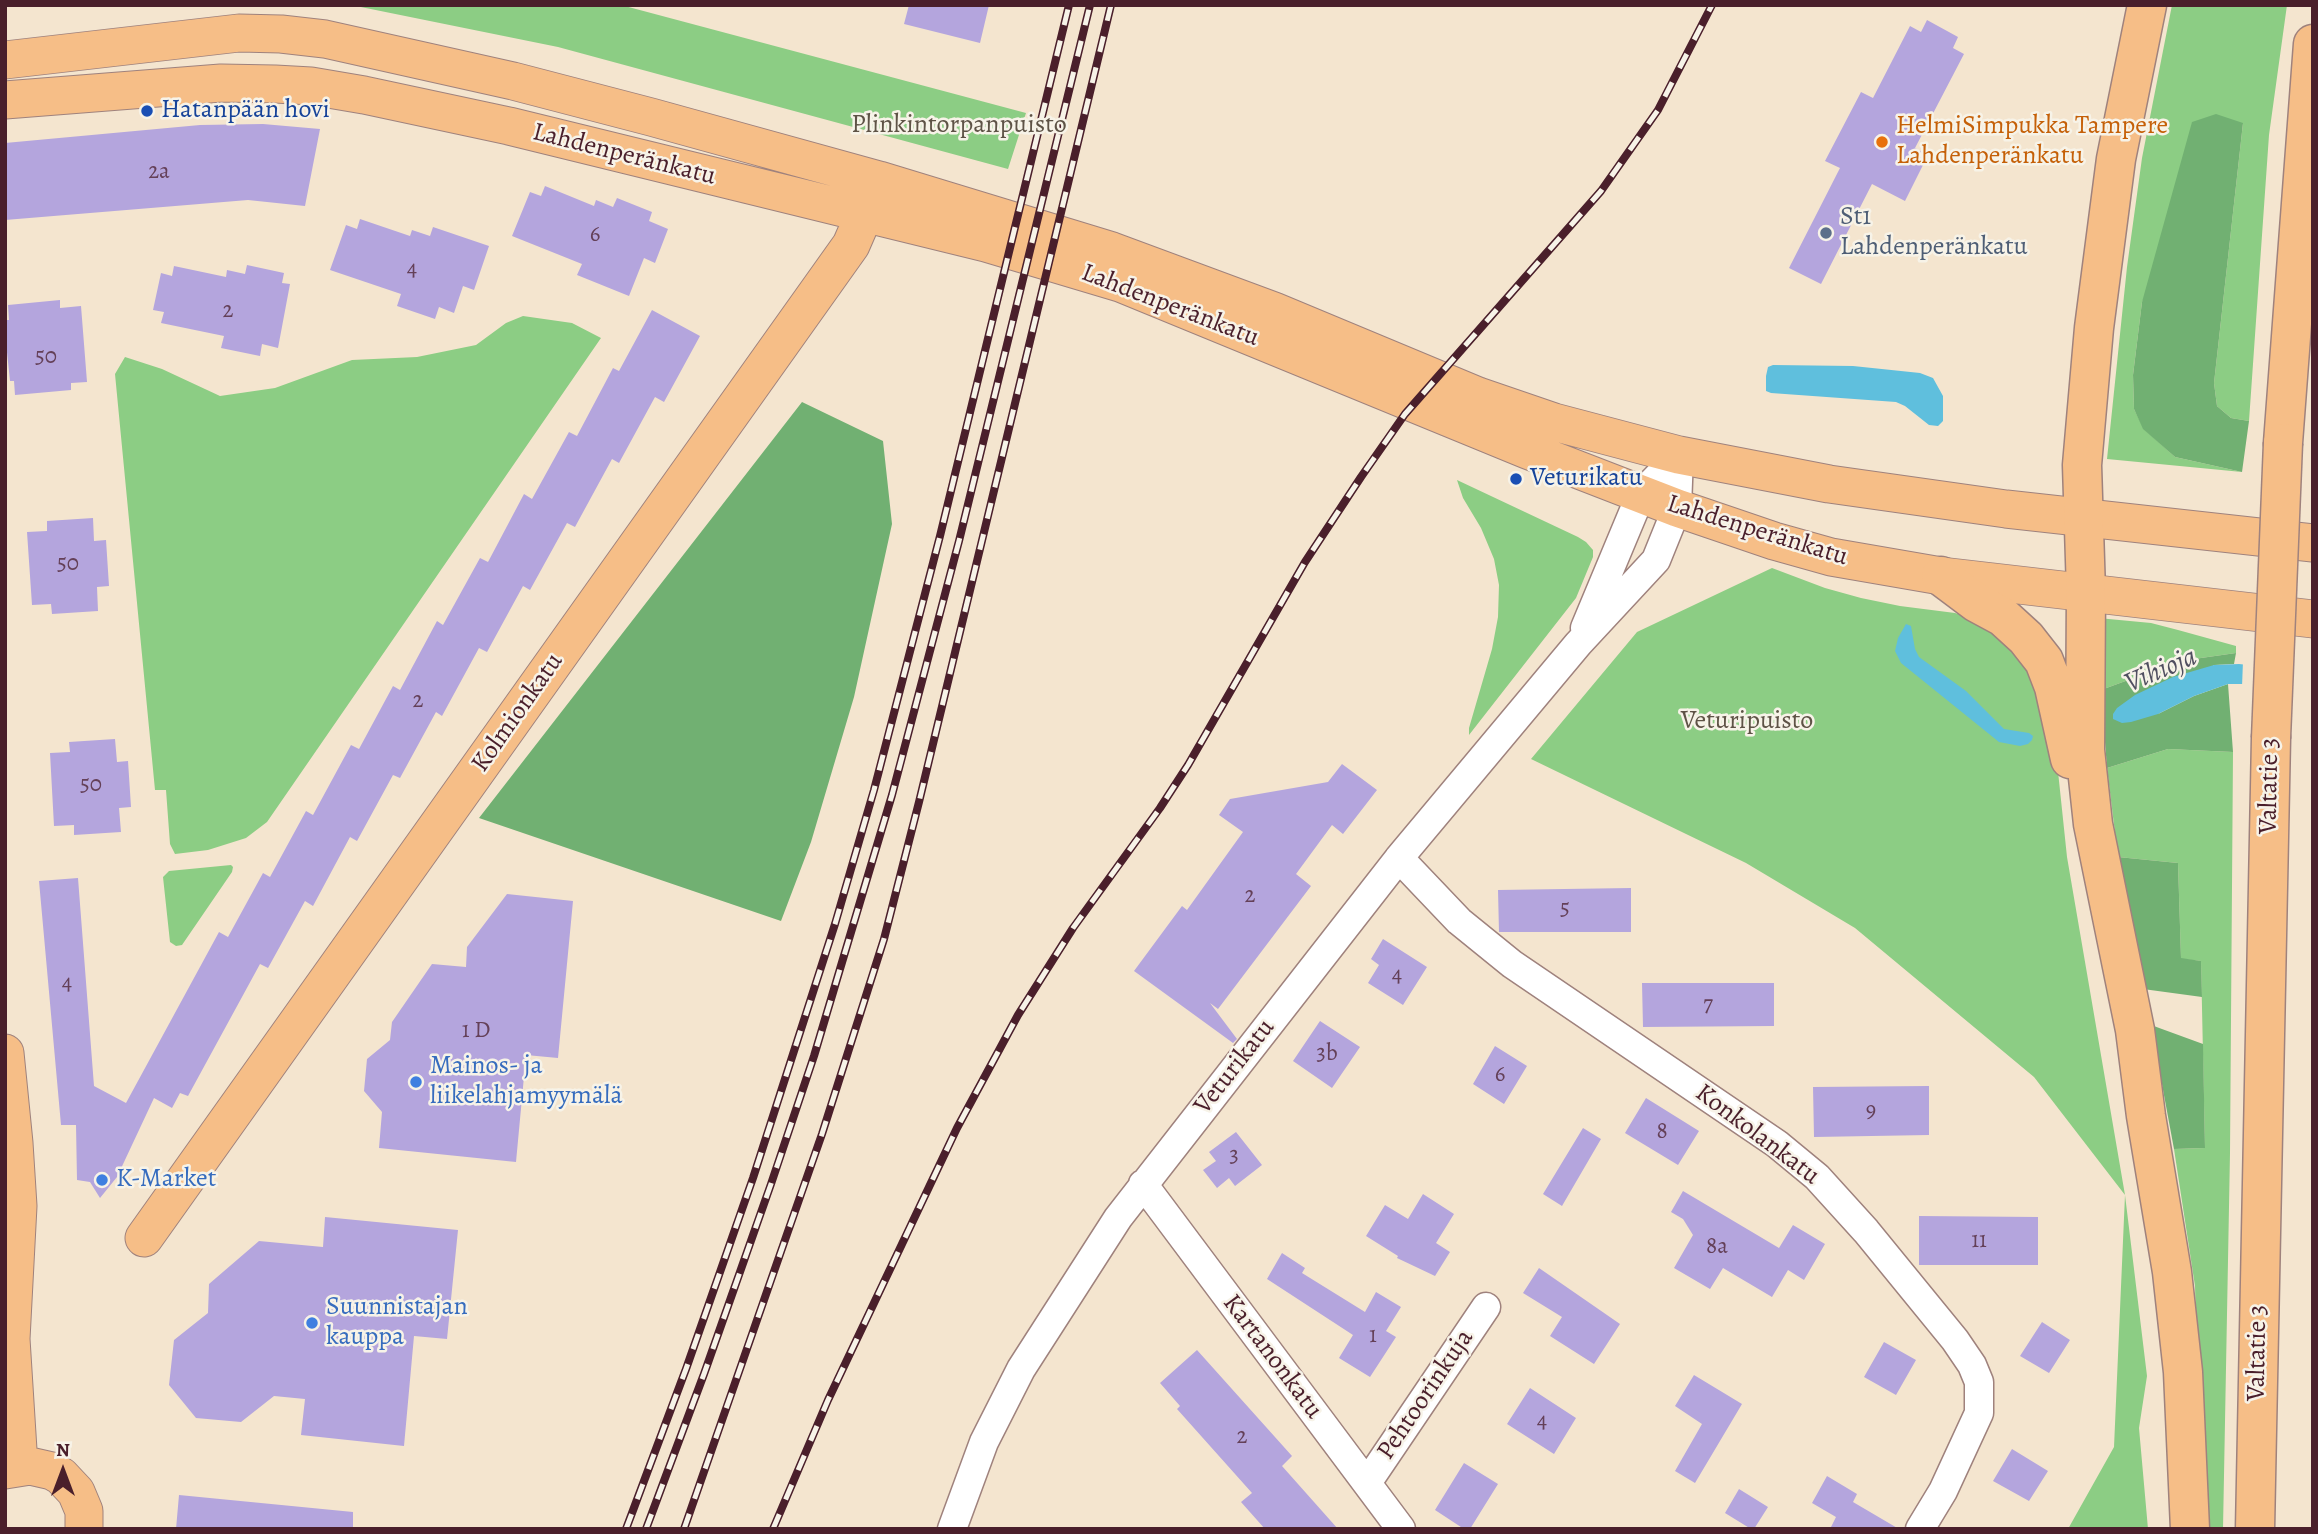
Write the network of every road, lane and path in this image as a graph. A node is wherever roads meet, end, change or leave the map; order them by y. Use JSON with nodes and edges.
{"nodes":[{"id":1,"x":2147,"y":5,"type":"edge"},
{"id":2,"x":2313,"y":44,"type":"edge"},
{"id":3,"x":5,"y":60,"type":"edge"},
{"id":4,"x":5,"y":100,"type":"edge"},
{"id":5,"x":879,"y":180,"type":"junction"},
{"id":6,"x":866,"y":214,"type":"junction"},
{"id":7,"x":1679,"y":455,"type":"junction"},
{"id":8,"x":1641,"y":494,"type":"junction"},
{"id":9,"x":1677,"y":508,"type":"junction"},
{"id":10,"x":2083,"y":518,"type":"junction"},
{"id":11,"x":2313,"y":543,"type":"edge"},
{"id":12,"x":1941,"y":576,"type":"junction"},
{"id":13,"x":2086,"y":592,"type":"junction"},
{"id":14,"x":2313,"y":619,"type":"edge"},
{"id":15,"x":1578,"y":644,"type":"junction"},
{"id":16,"x":2093,"y":824,"type":"junction"},
{"id":17,"x":1399,"y":858,"type":"junction"},
{"id":18,"x":5,"y":1053,"type":"edge"},
{"id":19,"x":1143,"y":1184,"type":"junction"},
{"id":20,"x":144,"y":1238,"type":"dead end"},
{"id":21,"x":1486,"y":1307,"type":"dead end"},
{"id":22,"x":12,"y":1468,"type":"edge"},
{"id":23,"x":1367,"y":1483,"type":"junction"},
{"id":24,"x":84,"y":1529,"type":"edge"},
{"id":25,"x":952,"y":1529,"type":"edge"},
{"id":26,"x":1401,"y":1529,"type":"edge"},
{"id":27,"x":1920,"y":1529,"type":"edge"},
{"id":28,"x":2190,"y":1529,"type":"edge"},
{"id":29,"x":2255,"y":1529,"type":"edge"}],
"edges":[{"from":1,"to":10,"type":"highway"},
{"from":2,"to":29,"type":"highway","name":"Valtatie 3","bridge":true},
{"from":3,"to":5,"type":"main road","name":"Lahdenperänkatu"},
{"from":4,"to":6,"type":"main road","name":"Lahdenperänkatu"},
{"from":5,"to":6,"type":"main road","name":"Kolmionkatu"},
{"from":5,"to":7,"type":"main road","name":"Lahdenperänkatu"},
{"from":6,"to":8,"type":"main road","name":"Lahdenperänkatu"},
{"from":6,"to":20,"type":"main road","name":"Kolmionkatu"},
{"from":7,"to":8,"type":"street","name":"Veturikatu"},
{"from":7,"to":9,"type":"street","name":"Veturikatu"},
{"from":7,"to":10,"type":"main road","name":"Lahdenperänkatu"},
{"from":8,"to":9,"type":"main road","name":"Lahdenperänkatu"},
{"from":8,"to":15,"type":"street","name":"Veturikatu"},
{"from":9,"to":12,"type":"main road","name":"Lahdenperänkatu"},
{"from":9,"to":15,"type":"street","name":"Veturikatu"},
{"from":10,"to":11,"type":"main road","name":"Lahdenperänkatu"},
{"from":10,"to":13,"type":"highway"},
{"from":12,"to":13,"type":"main road","name":"Lahdenperänkatu"},
{"from":12,"to":16,"type":"highway"},
{"from":13,"to":14,"type":"main road","name":"Lahdenperänkatu"},
{"from":13,"to":16,"type":"highway"},
{"from":15,"to":17,"type":"street","name":"Veturikatu"},
{"from":16,"to":28,"type":"highway"},
{"from":17,"to":19,"type":"street","name":"Veturikatu"},
{"from":17,"to":27,"type":"street","name":"Konkolankatu"},
{"from":18,"to":22,"type":"main road"},
{"from":19,"to":23,"type":"street","name":"Kartanonkatu"},
{"from":19,"to":25,"type":"street","name":"Veturikatu"},
{"from":21,"to":23,"type":"street","name":"Pehtoorinkuja"},
{"from":22,"to":24,"type":"main road"},
{"from":23,"to":26,"type":"street","name":"Kartanonkatu"}]}
